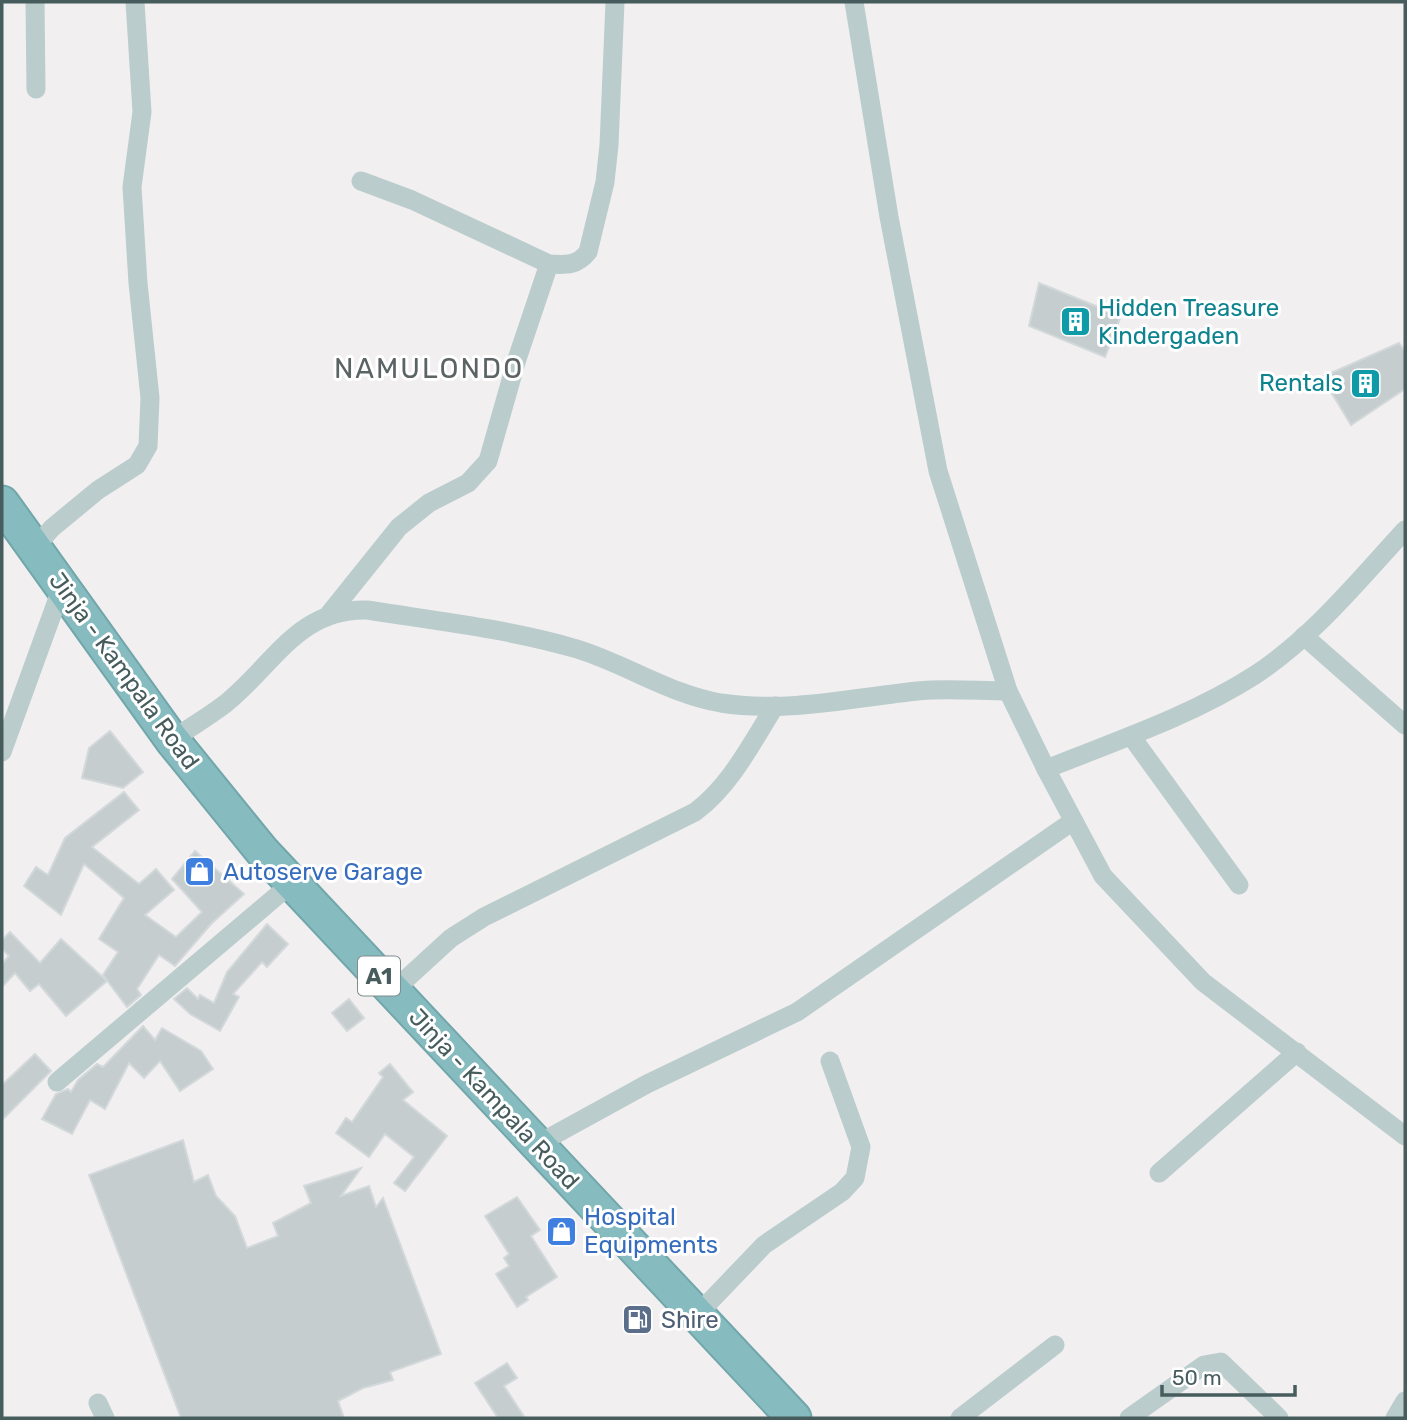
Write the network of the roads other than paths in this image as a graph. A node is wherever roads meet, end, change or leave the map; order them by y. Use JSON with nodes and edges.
{"nodes":[{"id":1,"x":35,"y":2,"type":"edge"},
{"id":2,"x":135,"y":2,"type":"edge"},
{"id":3,"x":615,"y":2,"type":"edge"},
{"id":4,"x":853,"y":2,"type":"edge"},
{"id":5,"x":36,"y":89,"type":"dead end"},
{"id":6,"x":361,"y":181,"type":"dead end"},
{"id":7,"x":549,"y":264,"type":"junction"},
{"id":8,"x":2,"y":503,"type":"edge"},
{"id":9,"x":1405,"y":530,"type":"edge"},
{"id":10,"x":34,"y":548,"type":"junction"},
{"id":11,"x":62,"y":587,"type":"junction"},
{"id":12,"x":330,"y":613,"type":"junction"},
{"id":13,"x":1304,"y":636,"type":"junction"},
{"id":14,"x":1008,"y":691,"type":"junction"},
{"id":15,"x":775,"y":706,"type":"junction"},
{"id":16,"x":1405,"y":725,"type":"edge"},
{"id":17,"x":1131,"y":736,"type":"junction"},
{"id":18,"x":172,"y":740,"type":"junction"},
{"id":19,"x":2,"y":752,"type":"edge"},
{"id":20,"x":1046,"y":769,"type":"junction"},
{"id":21,"x":1073,"y":821,"type":"junction"},
{"id":22,"x":292,"y":883,"type":"junction"},
{"id":23,"x":1240,"y":885,"type":"dead end"},
{"id":24,"x":393,"y":991,"type":"junction"},
{"id":25,"x":1297,"y":1052,"type":"junction"},
{"id":26,"x":830,"y":1061,"type":"dead end"},
{"id":27,"x":57,"y":1082,"type":"dead end"},
{"id":28,"x":1405,"y":1136,"type":"edge"},
{"id":29,"x":536,"y":1144,"type":"junction"},
{"id":30,"x":1159,"y":1173,"type":"dead end"},
{"id":31,"x":697,"y":1315,"type":"junction"},
{"id":32,"x":1055,"y":1345,"type":"dead end"},
{"id":33,"x":1405,"y":1401,"type":"edge"},
{"id":34,"x":794,"y":1418,"type":"edge"},
{"id":35,"x":960,"y":1418,"type":"edge"},
{"id":36,"x":1129,"y":1418,"type":"edge"},
{"id":37,"x":1279,"y":1418,"type":"edge"},
{"id":38,"x":1395,"y":1418,"type":"edge"}],
"edges":[{"from":1,"to":5,"type":"street"},
{"from":2,"to":10,"type":"street"},
{"from":3,"to":7,"type":"street"},
{"from":4,"to":14,"type":"street"},
{"from":6,"to":7,"type":"street"},
{"from":7,"to":12,"type":"street"},
{"from":8,"to":10,"type":"highway","name":"Jinja - Kampala Road","number":"A1"},
{"from":9,"to":13,"type":"street"},
{"from":10,"to":11,"type":"highway","name":"Jinja - Kampala Road","number":"A1"},
{"from":11,"to":18,"type":"highway","name":"Jinja - Kampala Road","number":"A1"},
{"from":11,"to":19,"type":"street"},
{"from":12,"to":15,"type":"street"},
{"from":12,"to":18,"type":"street"},
{"from":13,"to":16,"type":"street"},
{"from":13,"to":17,"type":"street"},
{"from":14,"to":15,"type":"street"},
{"from":14,"to":20,"type":"street"},
{"from":15,"to":24,"type":"street"},
{"from":17,"to":20,"type":"street"},
{"from":17,"to":23,"type":"street"},
{"from":18,"to":22,"type":"highway","name":"Jinja - Kampala Road","number":"A1"},
{"from":20,"to":21,"type":"street"},
{"from":21,"to":25,"type":"street"},
{"from":21,"to":29,"type":"street"},
{"from":22,"to":24,"type":"highway","name":"Jinja - Kampala Road","number":"A1"},
{"from":22,"to":27,"type":"street"},
{"from":24,"to":29,"type":"highway","name":"Jinja - Kampala Road","number":"A1"},
{"from":25,"to":28,"type":"street"},
{"from":25,"to":30,"type":"street"},
{"from":26,"to":31,"type":"street"},
{"from":29,"to":31,"type":"highway","name":"Jinja - Kampala Road","number":"A1"},
{"from":31,"to":34,"type":"highway","name":"Jinja - Kampala Road","number":"A1"},
{"from":32,"to":35,"type":"street"},
{"from":33,"to":38,"type":"street"},
{"from":36,"to":37,"type":"street"}]}
